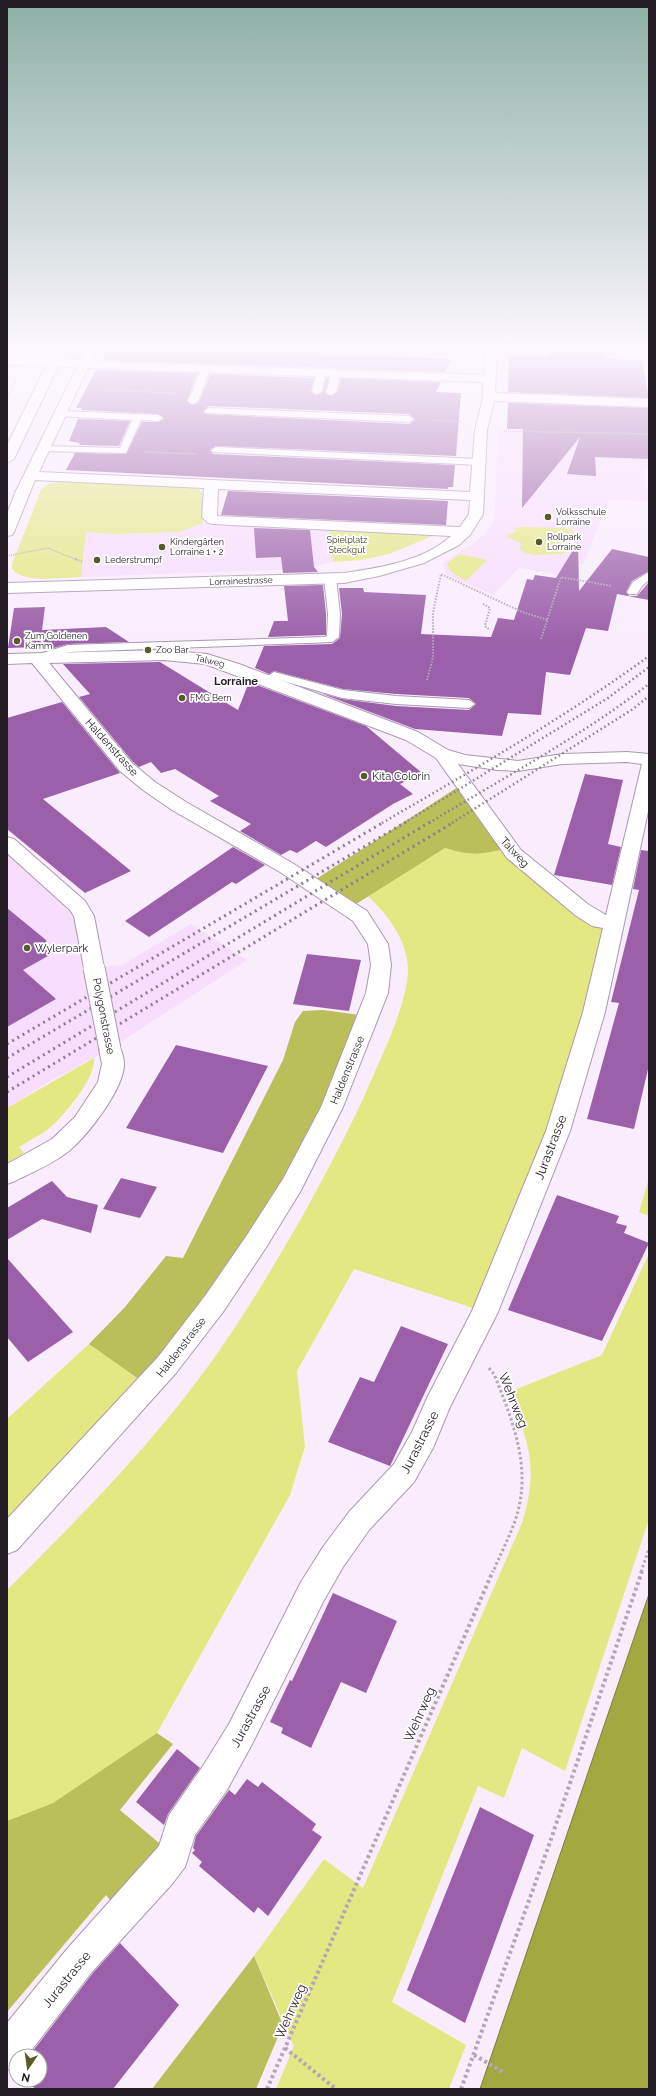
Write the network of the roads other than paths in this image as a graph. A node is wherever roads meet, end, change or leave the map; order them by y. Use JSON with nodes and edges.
{"nodes":[{"id":1,"x":12,"y":448,"type":"edge"},
{"id":2,"x":125,"y":448,"type":"edge"},
{"id":3,"x":480,"y":448,"type":"edge"},
{"id":4,"x":43,"y":449,"type":"joint"},
{"id":5,"x":216,"y":450,"type":"road end"},
{"id":6,"x":7,"y":459,"type":"edge"},
{"id":7,"x":479,"y":462,"type":"junction"},
{"id":8,"x":30,"y":476,"type":"junction"},
{"id":9,"x":211,"y":484,"type":"junction"},
{"id":10,"x":477,"y":496,"type":"junction"},
{"id":11,"x":7,"y":532,"type":"edge"},
{"id":12,"x":464,"y":532,"type":"junction"},
{"id":13,"x":649,"y":575,"type":"edge"},
{"id":14,"x":330,"y":578,"type":"junction"},
{"id":15,"x":7,"y":588,"type":"edge"},
{"id":16,"x":634,"y":591,"type":"road end"},
{"id":17,"x":7,"y":659,"type":"edge"},
{"id":18,"x":37,"y":659,"type":"junction"},
{"id":19,"x":267,"y":680,"type":"junction"},
{"id":20,"x":469,"y":704,"type":"dead end"},
{"id":21,"x":442,"y":754,"type":"junction"},
{"id":22,"x":649,"y":759,"type":"edge"},
{"id":23,"x":649,"y":766,"type":"edge"},
{"id":24,"x":7,"y":843,"type":"edge"},
{"id":25,"x":613,"y":923,"type":"junction"},
{"id":26,"x":7,"y":1176,"type":"edge"},
{"id":27,"x":7,"y":1540,"type":"edge"},
{"id":28,"x":7,"y":2052,"type":"edge"}],
"edges":[{"from":1,"to":6,"type":"street"},
{"from":2,"to":4,"type":"lane"},
{"from":3,"to":7,"type":"street","name":"Lorrainestrasse"},
{"from":4,"to":8,"type":"street"},
{"from":5,"to":7,"type":"lane"},
{"from":7,"to":10,"type":"street","name":"Lorrainestrasse"},
{"from":8,"to":9,"type":"street"},
{"from":8,"to":11,"type":"street"},
{"from":9,"to":10,"type":"street"},
{"from":9,"to":12,"type":"street"},
{"from":10,"to":12,"type":"street","name":"Lorrainestrasse"},
{"from":12,"to":14,"type":"street","name":"Lorrainestrasse"},
{"from":13,"to":16,"type":"lane"},
{"from":14,"to":15,"type":"street","name":"Lorrainestrasse"},
{"from":14,"to":18,"type":"lane"},
{"from":17,"to":18,"type":"street","name":"Talweg"},
{"from":18,"to":19,"type":"street","name":"Talweg"},
{"from":18,"to":27,"type":"street","name":"Haldenstrasse"},
{"from":19,"to":20,"type":"lane"},
{"from":19,"to":21,"type":"street","name":"Talweg"},
{"from":21,"to":22,"type":"street","name":"Talweg"},
{"from":21,"to":25,"type":"street","name":"Talweg"},
{"from":23,"to":25,"type":"street","name":"Jurastrasse"},
{"from":24,"to":26,"type":"street","name":"Polygonstrasse","bridge":true},
{"from":25,"to":28,"type":"street","name":"Jurastrasse"}]}
